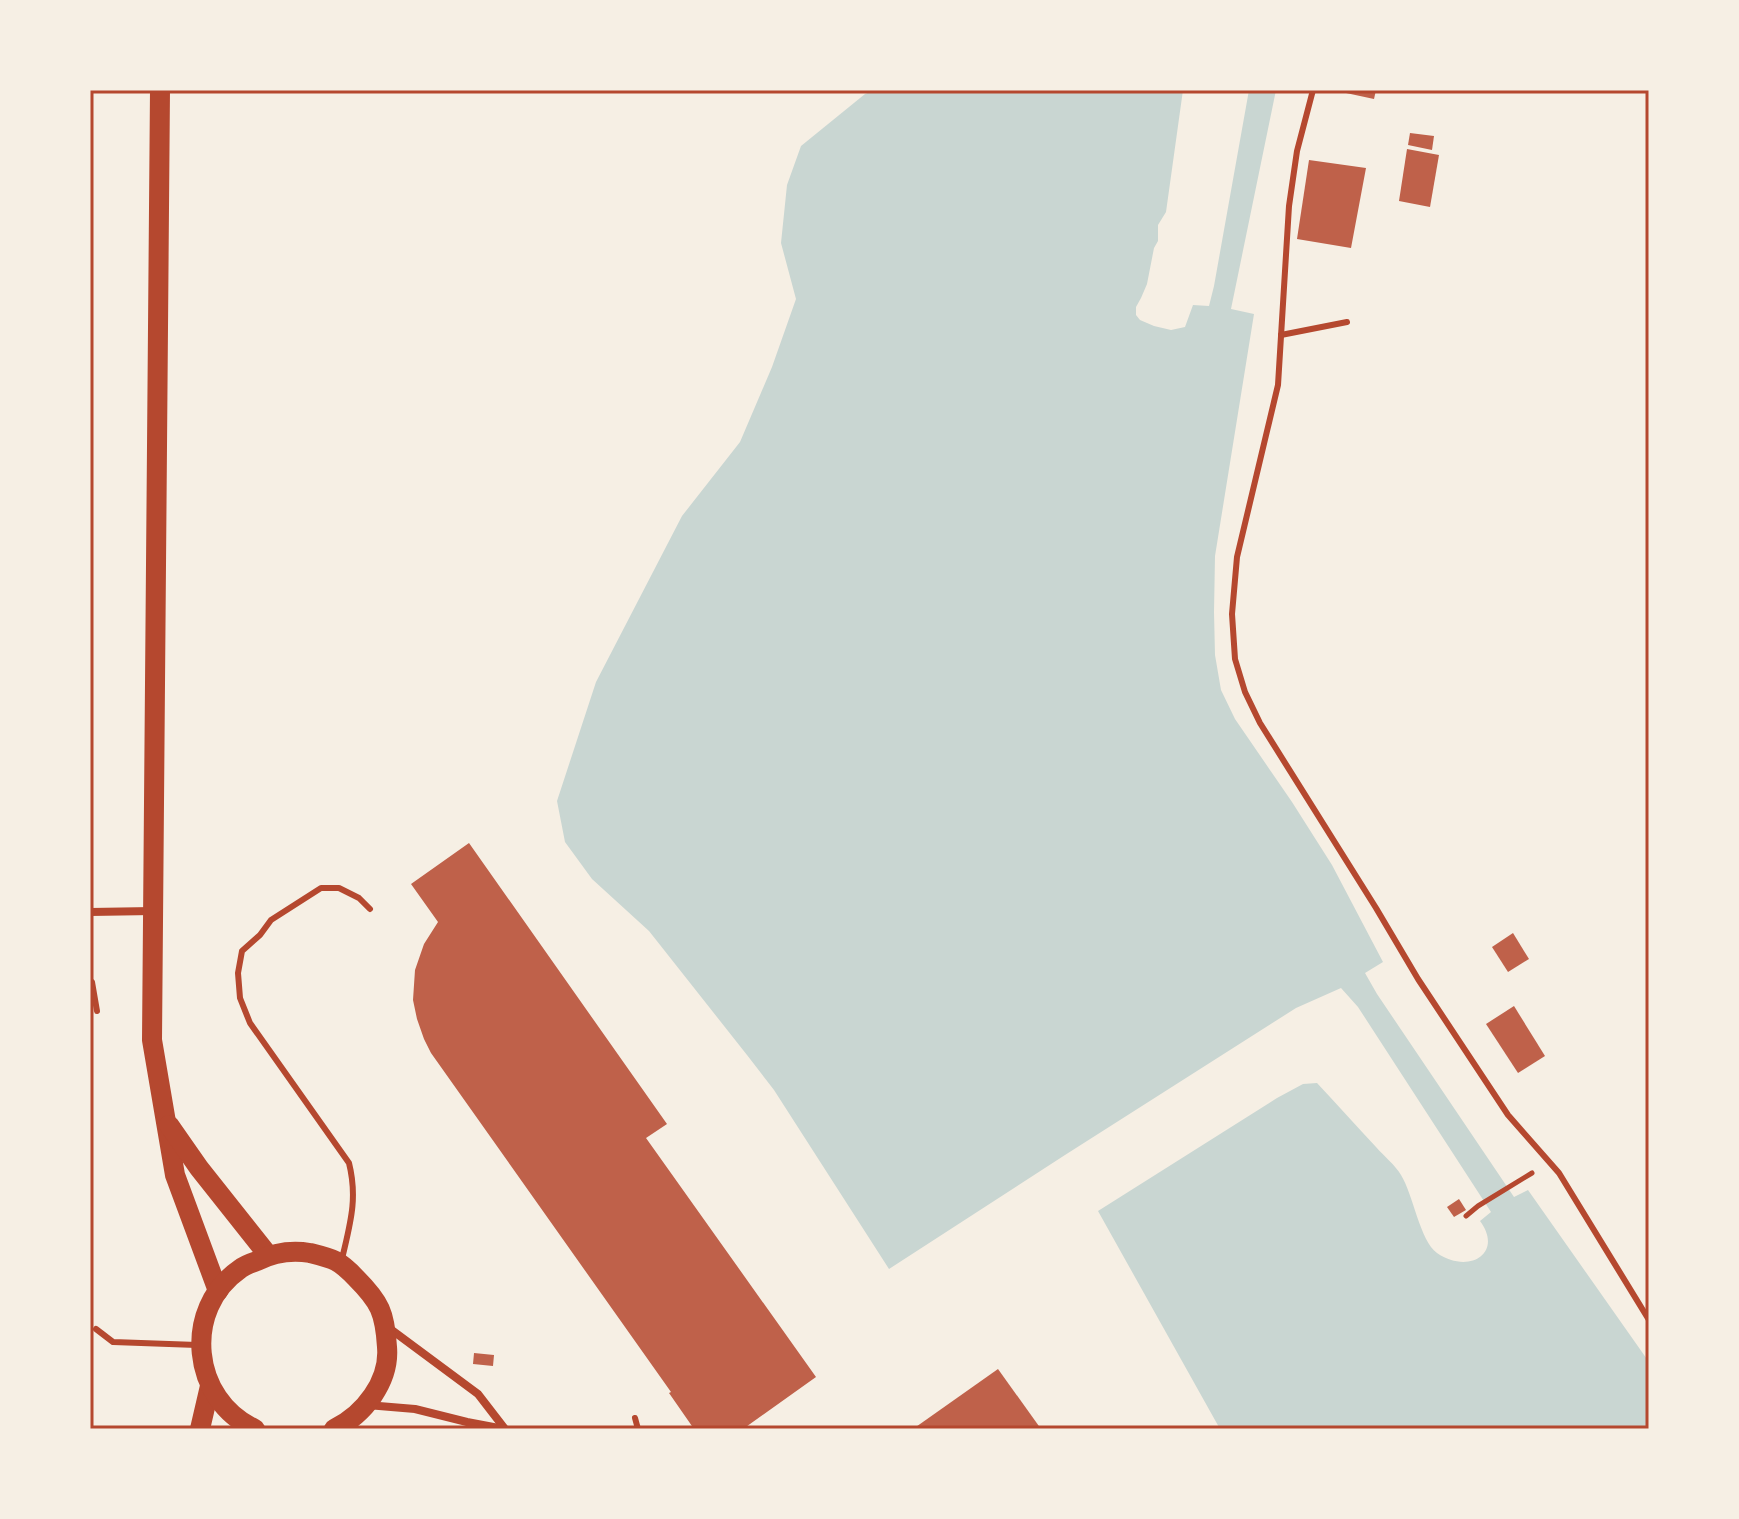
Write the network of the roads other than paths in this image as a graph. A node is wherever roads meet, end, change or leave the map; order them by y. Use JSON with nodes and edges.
{"nodes":[{"id":1,"x":160,"y":90,"type":"edge"},
{"id":2,"x":1313,"y":90,"type":"edge"},
{"id":3,"x":1347,"y":322,"type":"dead end"},
{"id":4,"x":1281,"y":335,"type":"junction"},
{"id":5,"x":370,"y":909,"type":"dead end"},
{"id":6,"x":153,"y":911,"type":"junction"},
{"id":7,"x":90,"y":912,"type":"edge"},
{"id":8,"x":90,"y":981,"type":"edge"},
{"id":9,"x":97,"y":1011,"type":"dead end"},
{"id":10,"x":164,"y":1119,"type":"junction"},
{"id":11,"x":268,"y":1255,"type":"junction"},
{"id":12,"x":342,"y":1262,"type":"junction"},
{"id":13,"x":218,"y":1291,"type":"junction"},
{"id":14,"x":1649,"y":1320,"type":"edge"},
{"id":15,"x":386,"y":1326,"type":"junction"},
{"id":16,"x":96,"y":1329,"type":"dead end"},
{"id":17,"x":201,"y":1345,"type":"junction"},
{"id":18,"x":210,"y":1386,"type":"junction"},
{"id":19,"x":366,"y":1405,"type":"junction"},
{"id":20,"x":635,"y":1418,"type":"dead end"},
{"id":21,"x":200,"y":1429,"type":"edge"},
{"id":22,"x":255,"y":1429,"type":"edge"},
{"id":23,"x":334,"y":1429,"type":"edge"},
{"id":24,"x":504,"y":1429,"type":"edge"},
{"id":25,"x":638,"y":1429,"type":"edge"}],
"edges":[{"from":1,"to":6,"type":"main road"},
{"from":2,"to":4,"type":"lane"},
{"from":3,"to":4,"type":"lane"},
{"from":4,"to":14,"type":"lane"},
{"from":5,"to":12,"type":"lane"},
{"from":6,"to":7,"type":"street"},
{"from":6,"to":10,"type":"main road"},
{"from":8,"to":9,"type":"lane"},
{"from":10,"to":11,"type":"main road"},
{"from":10,"to":13,"type":"main road"},
{"from":11,"to":12,"type":"main road"},
{"from":11,"to":13,"type":"main road"},
{"from":12,"to":15,"type":"main road"},
{"from":13,"to":17,"type":"main road"},
{"from":15,"to":19,"type":"main road"},
{"from":15,"to":24,"type":"street"},
{"from":16,"to":17,"type":"lane"},
{"from":17,"to":18,"type":"main road"},
{"from":18,"to":21,"type":"main road"},
{"from":18,"to":22,"type":"main road"},
{"from":19,"to":23,"type":"main road"},
{"from":19,"to":24,"type":"street"},
{"from":20,"to":25,"type":"lane"}]}
